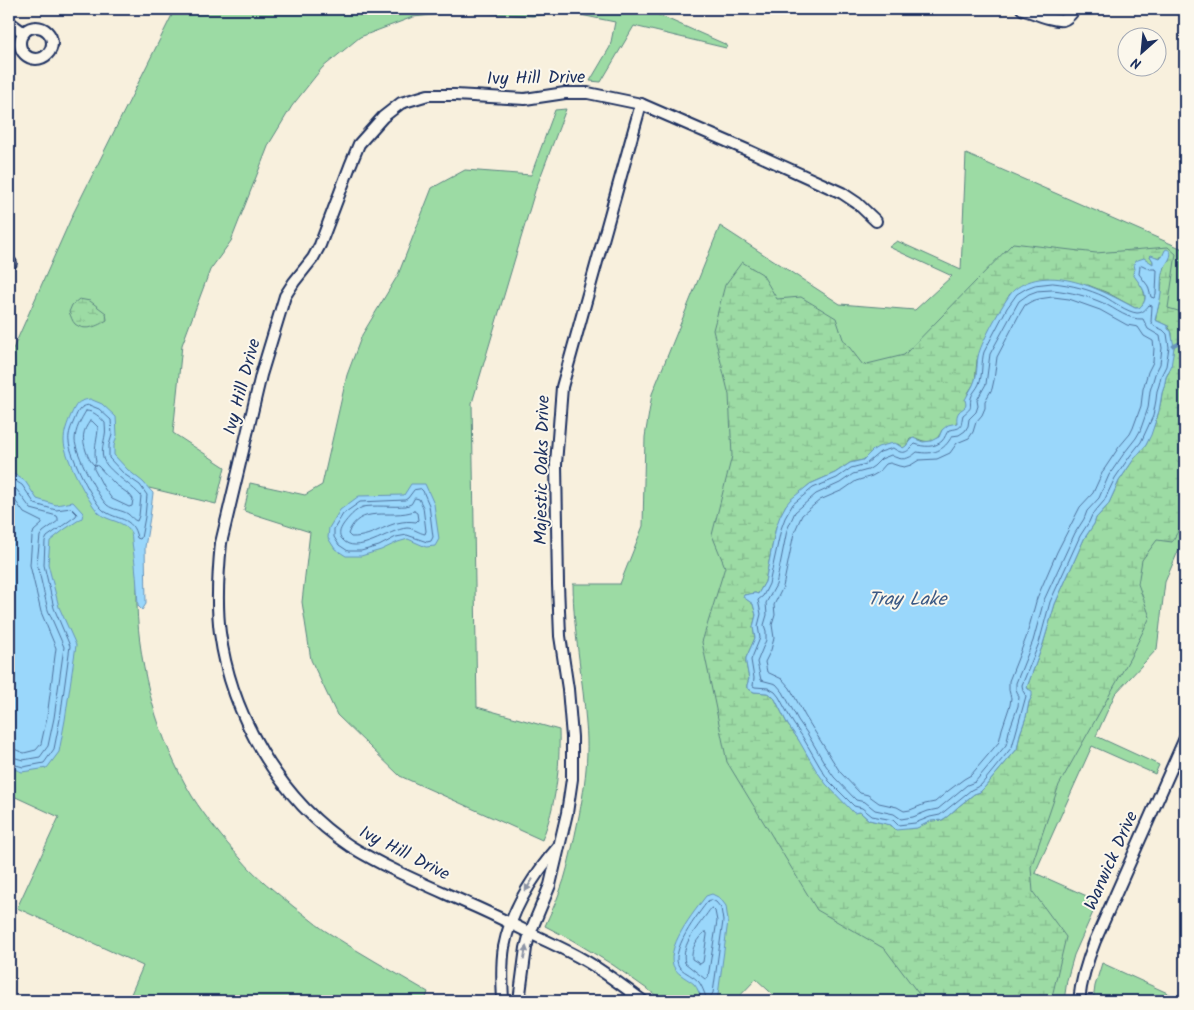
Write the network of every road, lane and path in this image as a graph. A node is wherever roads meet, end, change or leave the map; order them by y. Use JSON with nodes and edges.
{"nodes":[{"id":1,"x":1022,"y":9,"type":"edge"},
{"id":2,"x":1075,"y":9,"type":"edge"},
{"id":3,"x":9,"y":22,"type":"edge"},
{"id":4,"x":24,"y":33,"type":"dead end"},
{"id":5,"x":641,"y":104,"type":"junction"},
{"id":6,"x":876,"y":222,"type":"dead end"},
{"id":7,"x":1185,"y":738,"type":"edge"},
{"id":8,"x":558,"y":846,"type":"junction"},
{"id":9,"x":510,"y":923,"type":"junction"},
{"id":10,"x":530,"y":933,"type":"junction"},
{"id":11,"x":503,"y":1001,"type":"edge"},
{"id":12,"x":519,"y":1001,"type":"edge"},
{"id":13,"x":643,"y":1001,"type":"edge"},
{"id":14,"x":1079,"y":1001,"type":"edge"}],
"edges":[{"from":1,"to":2,"type":"street"},
{"from":3,"to":4,"type":"street"},
{"from":5,"to":6,"type":"street","name":"Ivy Hill Drive"},
{"from":5,"to":8,"type":"street","name":"Majestic Oaks Drive"},
{"from":5,"to":9,"type":"street","name":"Ivy Hill Drive"},
{"from":7,"to":14,"type":"street","name":"Warwick Drive"},
{"from":8,"to":9,"type":"street","name":"Majestic Oaks Drive","one_way":true},
{"from":8,"to":10,"type":"street","name":"Majestic Oaks Drive"},
{"from":9,"to":10,"type":"street","name":"Ivy Hill Drive"},
{"from":9,"to":11,"type":"street","name":"Majestic Oaks Drive"},
{"from":12,"to":10,"type":"street","name":"Majestic Oaks Drive","one_way":true},
{"from":10,"to":13,"type":"street","name":"Ivy Hill Drive"}]}
